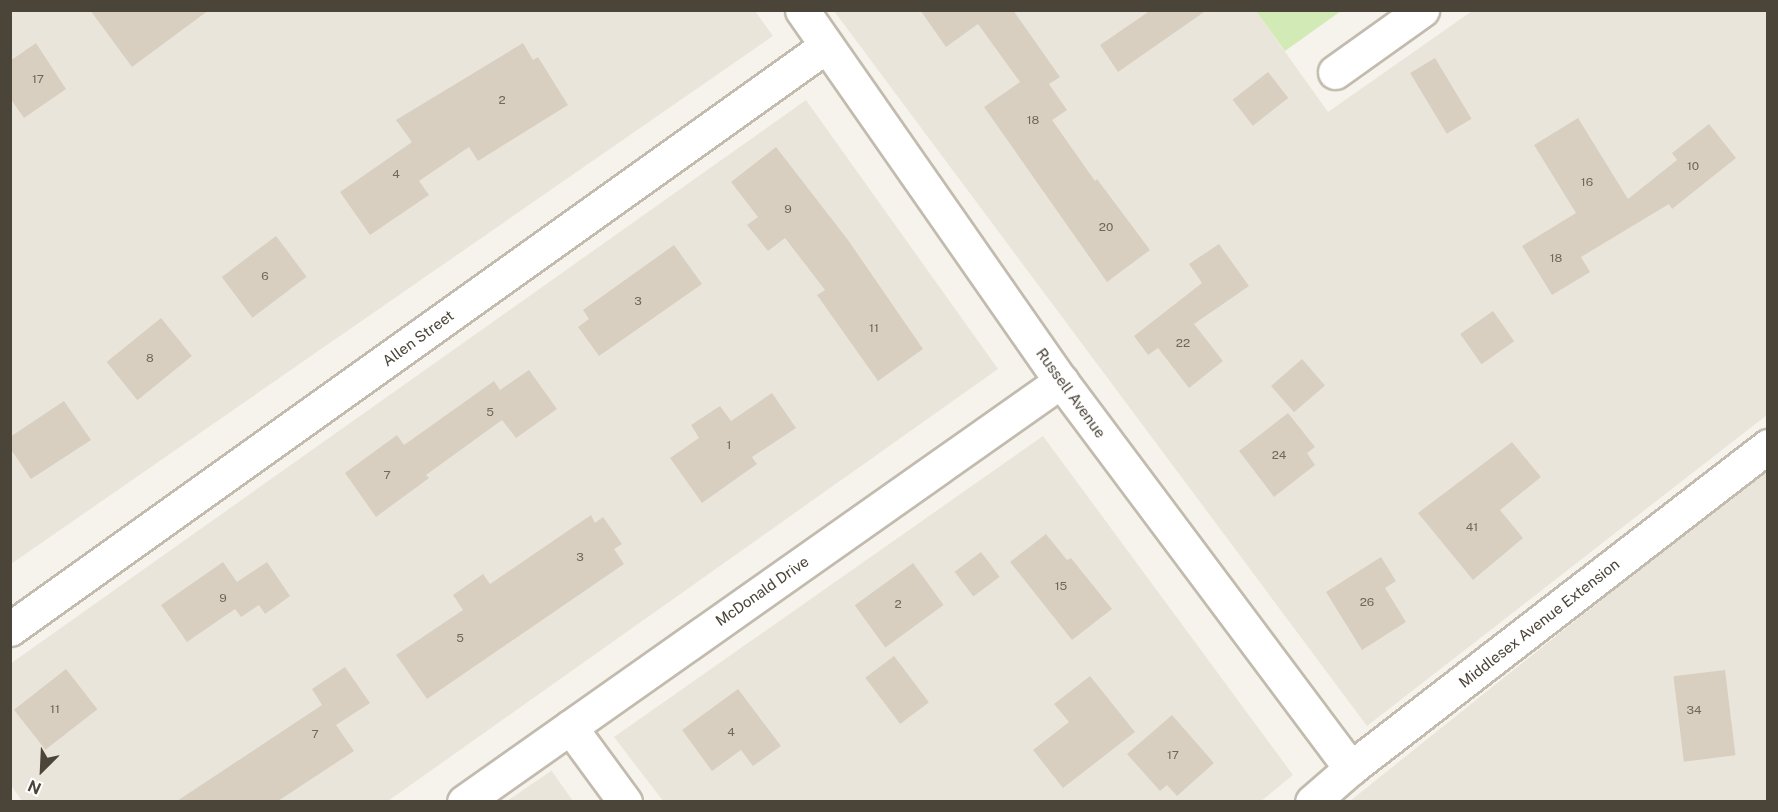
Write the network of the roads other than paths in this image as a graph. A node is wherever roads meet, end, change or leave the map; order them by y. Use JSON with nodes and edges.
{"nodes":[{"id":1,"x":802,"y":10,"type":"edge"},
{"id":2,"x":1422,"y":10,"type":"edge"},
{"id":3,"x":826,"y":46,"type":"junction"},
{"id":4,"x":1335,"y":72,"type":"dead end"},
{"id":5,"x":1061,"y":381,"type":"junction"},
{"id":6,"x":1767,"y":446,"type":"edge"},
{"id":7,"x":10,"y":629,"type":"edge"},
{"id":8,"x":570,"y":727,"type":"junction"},
{"id":9,"x":1351,"y":768,"type":"junction"},
{"id":10,"x":464,"y":801,"type":"edge"},
{"id":11,"x":625,"y":801,"type":"edge"},
{"id":12,"x":1312,"y":801,"type":"edge"}],
"edges":[{"from":1,"to":3,"type":"street","name":"Russell Avenue"},
{"from":2,"to":4,"type":"street"},
{"from":3,"to":5,"type":"street","name":"Russell Avenue"},
{"from":3,"to":7,"type":"street","name":"Allen Street"},
{"from":5,"to":8,"type":"street","name":"McDonald Drive"},
{"from":5,"to":9,"type":"street","name":"Russell Avenue"},
{"from":6,"to":9,"type":"street","name":"Middlesex Avenue Extension"},
{"from":8,"to":10,"type":"street","name":"McDonald Drive"},
{"from":8,"to":11,"type":"street"},
{"from":9,"to":12,"type":"street","name":"Middlesex Avenue Extension"}]}
